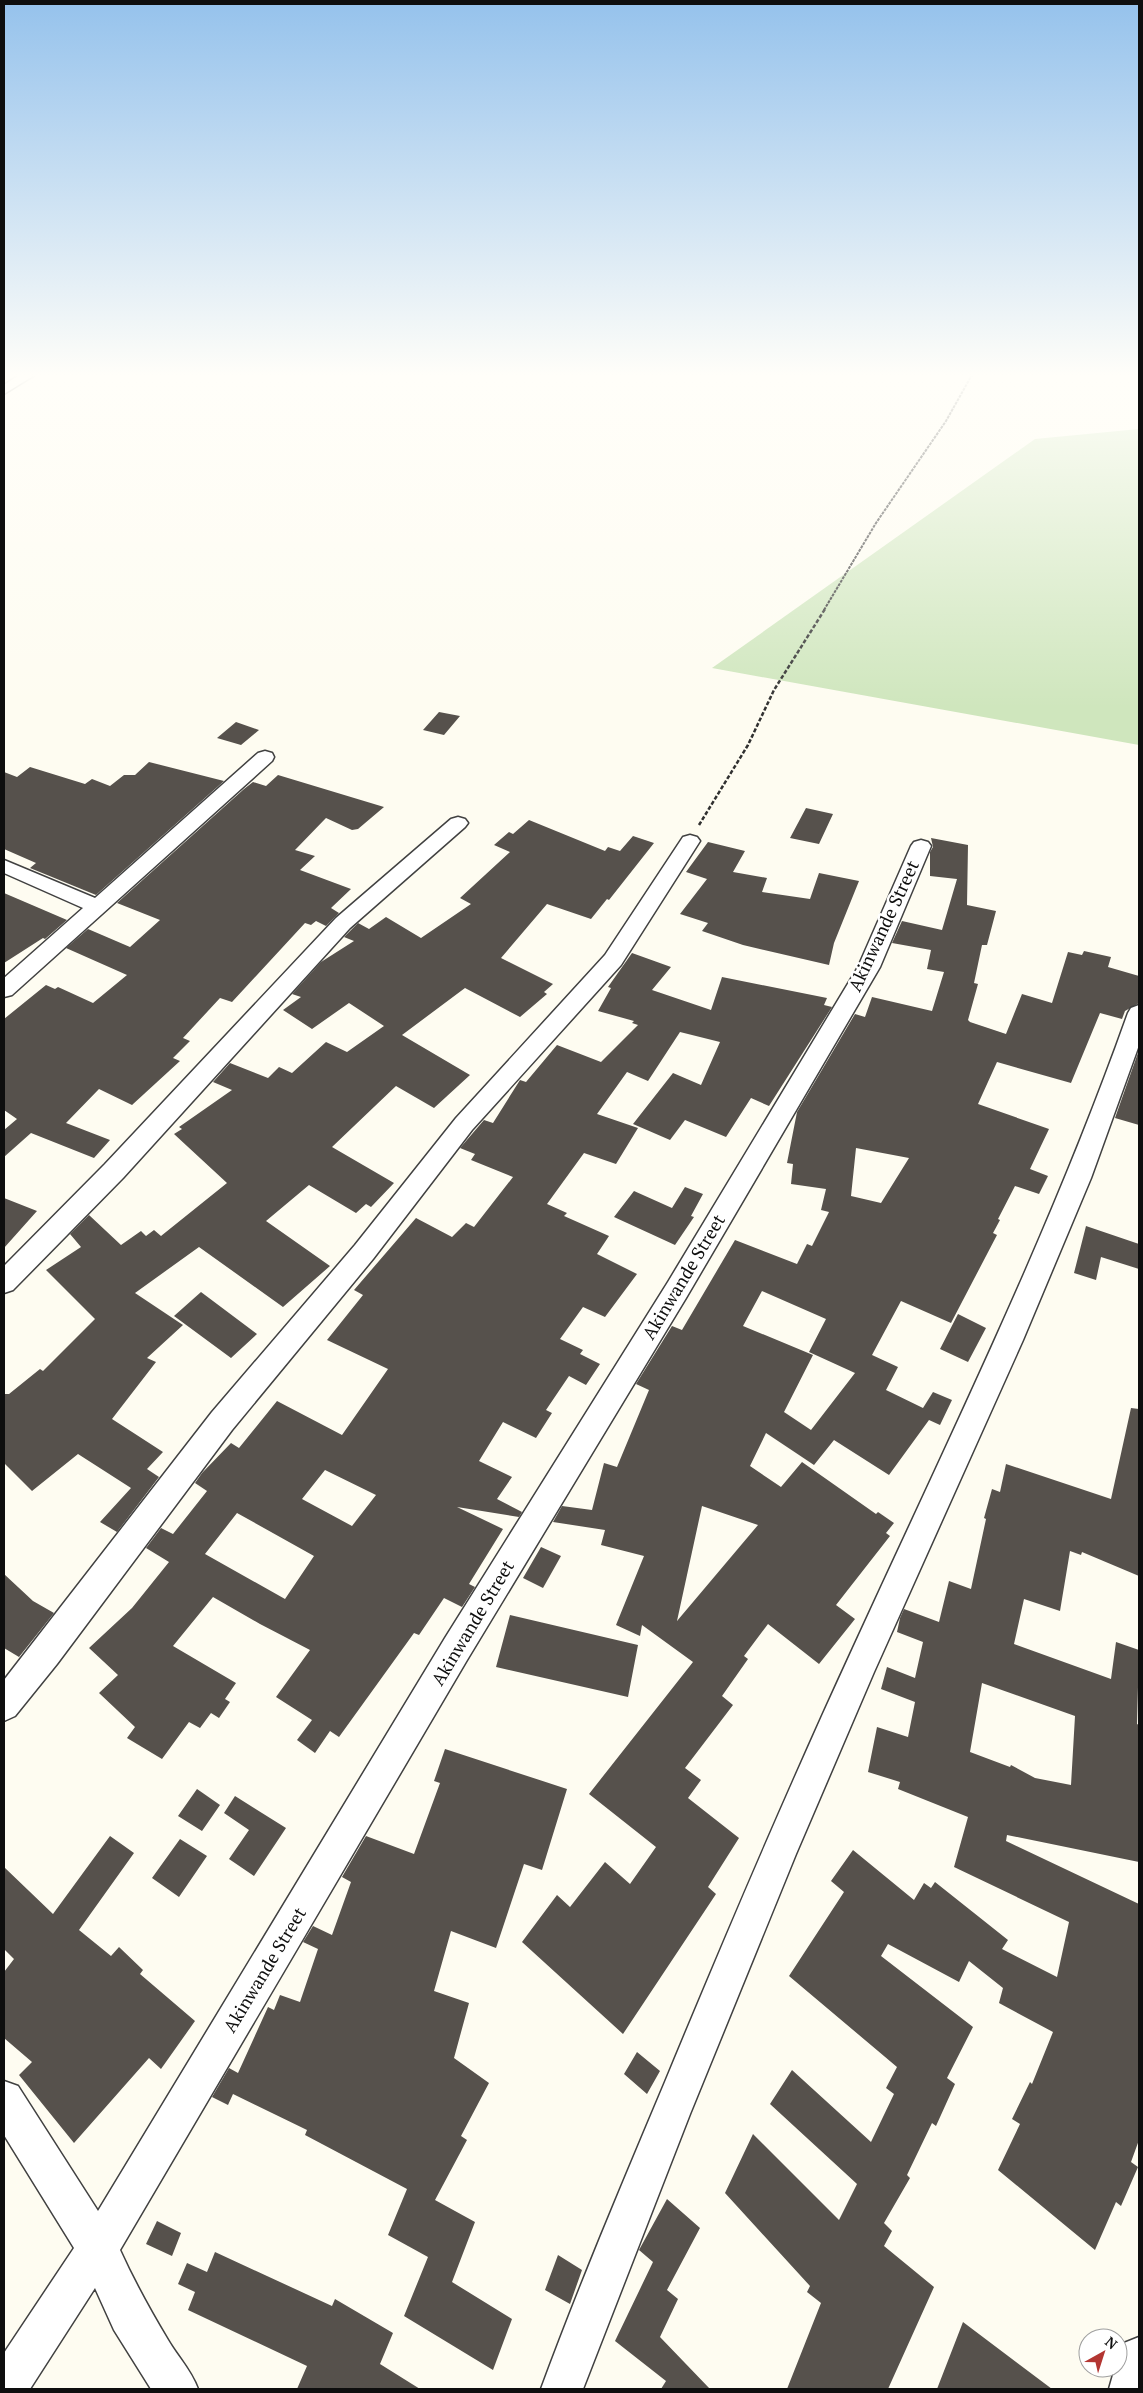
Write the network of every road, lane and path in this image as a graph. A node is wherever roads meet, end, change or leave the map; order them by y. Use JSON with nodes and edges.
{"nodes":[{"id":1,"x":903,"y":485,"type":"edge"},
{"id":2,"x":265,"y":758,"type":"dead end"},
{"id":3,"x":458,"y":823,"type":"dead end"},
{"id":4,"x":690,"y":841,"type":"joint"},
{"id":5,"x":921,"y":846,"type":"dead end"},
{"id":6,"x":4,"y":866,"type":"edge"},
{"id":7,"x":96,"y":906,"type":"junction"},
{"id":8,"x":4,"y":990,"type":"edge"},
{"id":9,"x":1139,"y":1013,"type":"edge"},
{"id":10,"x":4,"y":1284,"type":"edge"},
{"id":11,"x":4,"y":1705,"type":"edge"},
{"id":12,"x":4,"y":2100,"type":"edge"},
{"id":13,"x":98,"y":2248,"type":"junction"},
{"id":14,"x":5,"y":2389,"type":"edge"},
{"id":15,"x":177,"y":2389,"type":"edge"},
{"id":16,"x":562,"y":2389,"type":"edge"}],
"edges":[{"from":1,"to":4,"type":"path"},
{"from":2,"to":7,"type":"street"},
{"from":3,"to":10,"type":"street"},
{"from":4,"to":11,"type":"street"},
{"from":5,"to":13,"type":"street","name":"Akinwande Street"},
{"from":6,"to":7,"type":"street"},
{"from":7,"to":8,"type":"street"},
{"from":9,"to":16,"type":"street"},
{"from":12,"to":13,"type":"street"},
{"from":13,"to":14,"type":"street","name":"Akinwande Street"},
{"from":13,"to":15,"type":"street"}]}
